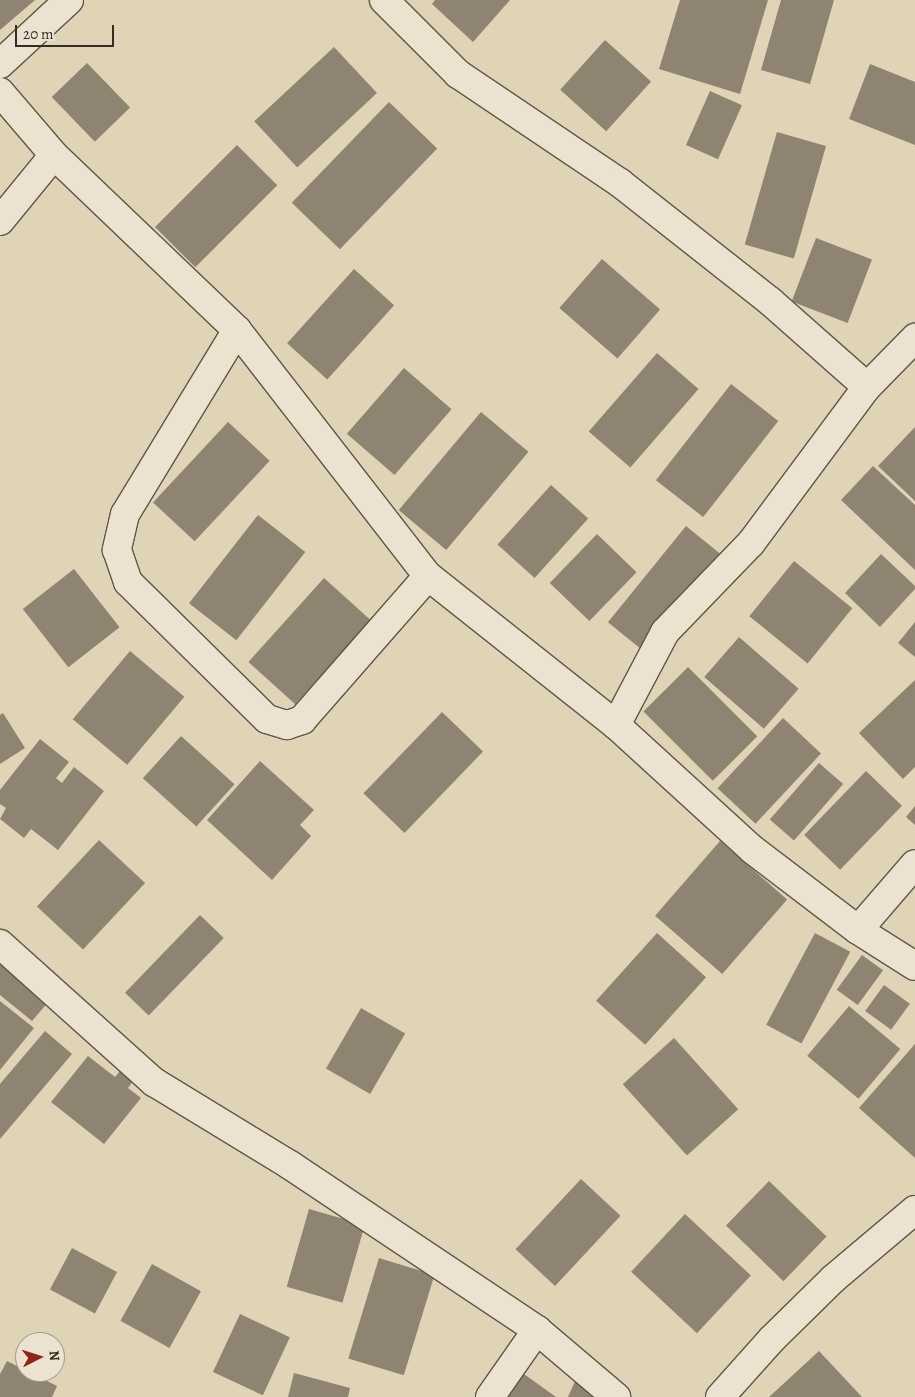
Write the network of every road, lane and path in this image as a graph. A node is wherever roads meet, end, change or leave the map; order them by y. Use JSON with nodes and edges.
{"nodes":[{"id":1,"x":69,"y":0,"type":"edge"},
{"id":2,"x":384,"y":0,"type":"edge"},
{"id":3,"x":0,"y":64,"type":"edge"},
{"id":4,"x":0,"y":92,"type":"edge"},
{"id":5,"x":54,"y":155,"type":"junction"},
{"id":6,"x":0,"y":221,"type":"edge"},
{"id":7,"x":237,"y":330,"type":"junction"},
{"id":8,"x":915,"y":338,"type":"edge"},
{"id":9,"x":867,"y":387,"type":"junction"},
{"id":10,"x":428,"y":576,"type":"junction"},
{"id":11,"x":616,"y":725,"type":"junction"},
{"id":12,"x":915,"y":864,"type":"edge"},
{"id":13,"x":858,"y":930,"type":"junction"},
{"id":14,"x":0,"y":944,"type":"edge"},
{"id":15,"x":915,"y":966,"type":"edge"},
{"id":16,"x":915,"y":1210,"type":"edge"},
{"id":17,"x":537,"y":1330,"type":"junction"},
{"id":18,"x":490,"y":1397,"type":"edge"},
{"id":19,"x":616,"y":1397,"type":"edge"},
{"id":20,"x":720,"y":1397,"type":"edge"}],
"edges":[{"from":1,"to":3,"type":"street"},
{"from":2,"to":9,"type":"street"},
{"from":4,"to":5,"type":"street"},
{"from":5,"to":6,"type":"street"},
{"from":5,"to":7,"type":"street"},
{"from":7,"to":10,"type":"street"},
{"from":7,"to":10,"type":"street"},
{"from":8,"to":9,"type":"street"},
{"from":9,"to":11,"type":"street"},
{"from":10,"to":11,"type":"street"},
{"from":11,"to":13,"type":"street"},
{"from":12,"to":13,"type":"street"},
{"from":13,"to":15,"type":"street"},
{"from":14,"to":17,"type":"street"},
{"from":16,"to":20,"type":"street"},
{"from":17,"to":18,"type":"street"},
{"from":17,"to":19,"type":"street"}]}
